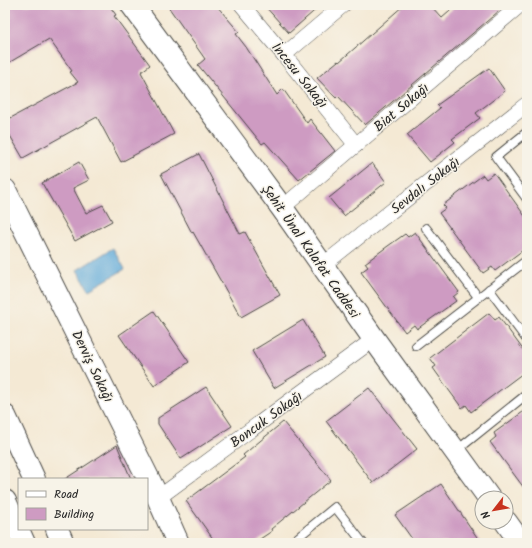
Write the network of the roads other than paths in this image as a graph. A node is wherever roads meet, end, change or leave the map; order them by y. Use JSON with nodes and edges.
{"nodes":[{"id":1,"x":132,"y":5,"type":"edge"},
{"id":2,"x":242,"y":5,"type":"edge"},
{"id":3,"x":343,"y":5,"type":"edge"},
{"id":4,"x":520,"y":5,"type":"edge"},
{"id":5,"x":284,"y":55,"type":"junction"},
{"id":6,"x":527,"y":104,"type":"edge"},
{"id":7,"x":527,"y":132,"type":"edge"},
{"id":8,"x":356,"y":145,"type":"junction"},
{"id":9,"x":5,"y":190,"type":"edge"},
{"id":10,"x":527,"y":199,"type":"edge"},
{"id":11,"x":282,"y":208,"type":"junction"},
{"id":12,"x":426,"y":228,"type":"dead end"},
{"id":13,"x":527,"y":260,"type":"edge"},
{"id":14,"x":323,"y":265,"type":"junction"},
{"id":15,"x":489,"y":289,"type":"junction"},
{"id":16,"x":478,"y":297,"type":"junction"},
{"id":17,"x":374,"y":339,"type":"junction"},
{"id":18,"x":527,"y":340,"type":"edge"},
{"id":19,"x":416,"y":346,"type":"dead end"},
{"id":20,"x":527,"y":394,"type":"edge"},
{"id":21,"x":5,"y":416,"type":"edge"},
{"id":22,"x":455,"y":452,"type":"junction"},
{"id":23,"x":34,"y":478,"type":"edge"},
{"id":24,"x":483,"y":490,"type":"edge"},
{"id":25,"x":158,"y":498,"type":"junction"},
{"id":26,"x":5,"y":501,"type":"edge"},
{"id":27,"x":18,"y":530,"type":"edge"},
{"id":28,"x":18,"y":530,"type":"edge"},
{"id":29,"x":56,"y":530,"type":"edge"},
{"id":30,"x":512,"y":530,"type":"edge"},
{"id":31,"x":24,"y":543,"type":"edge"},
{"id":32,"x":63,"y":543,"type":"edge"},
{"id":33,"x":178,"y":543,"type":"edge"},
{"id":34,"x":291,"y":543,"type":"edge"},
{"id":35,"x":363,"y":543,"type":"edge"},
{"id":36,"x":521,"y":543,"type":"edge"}],
"edges":[{"from":1,"to":11,"type":"main road","name":"Şehit Ünal Kalafat Caddesi"},
{"from":2,"to":5,"type":"street","name":"İncesu Sokağı"},
{"from":3,"to":5,"type":"street"},
{"from":4,"to":8,"type":"street","name":"Biat Sokağı"},
{"from":5,"to":8,"type":"street","name":"İncesu Sokağı"},
{"from":6,"to":14,"type":"street","name":"Sevdalı Sokağı"},
{"from":7,"to":10,"type":"lane"},
{"from":8,"to":11,"type":"street","name":"Biat Sokağı"},
{"from":9,"to":25,"type":"main road","name":"Derviş Sokağı"},
{"from":11,"to":14,"type":"main road","name":"Şehit Ünal Kalafat Caddesi"},
{"from":12,"to":16,"type":"lane"},
{"from":13,"to":15,"type":"lane"},
{"from":14,"to":17,"type":"main road","name":"Şehit Ünal Kalafat Caddesi"},
{"from":15,"to":16,"type":"lane"},
{"from":15,"to":18,"type":"lane"},
{"from":16,"to":19,"type":"lane"},
{"from":17,"to":22,"type":"main road","name":"Şehit Ünal Kalafat Caddesi"},
{"from":17,"to":25,"type":"street","name":"Boncuk Sokağı"},
{"from":20,"to":22,"type":"lane"},
{"from":21,"to":23,"type":"main road"},
{"from":22,"to":24,"type":"main road","name":"Şehit Ünal Kalafat Caddesi"},
{"from":25,"to":33,"type":"main road","name":"Derviş Sokağı"},
{"from":26,"to":28,"type":"main road"},
{"from":27,"to":31,"type":"main road"},
{"from":29,"to":32,"type":"main road"},
{"from":30,"to":36,"type":"main road"},
{"from":34,"to":35,"type":"lane"}]}
